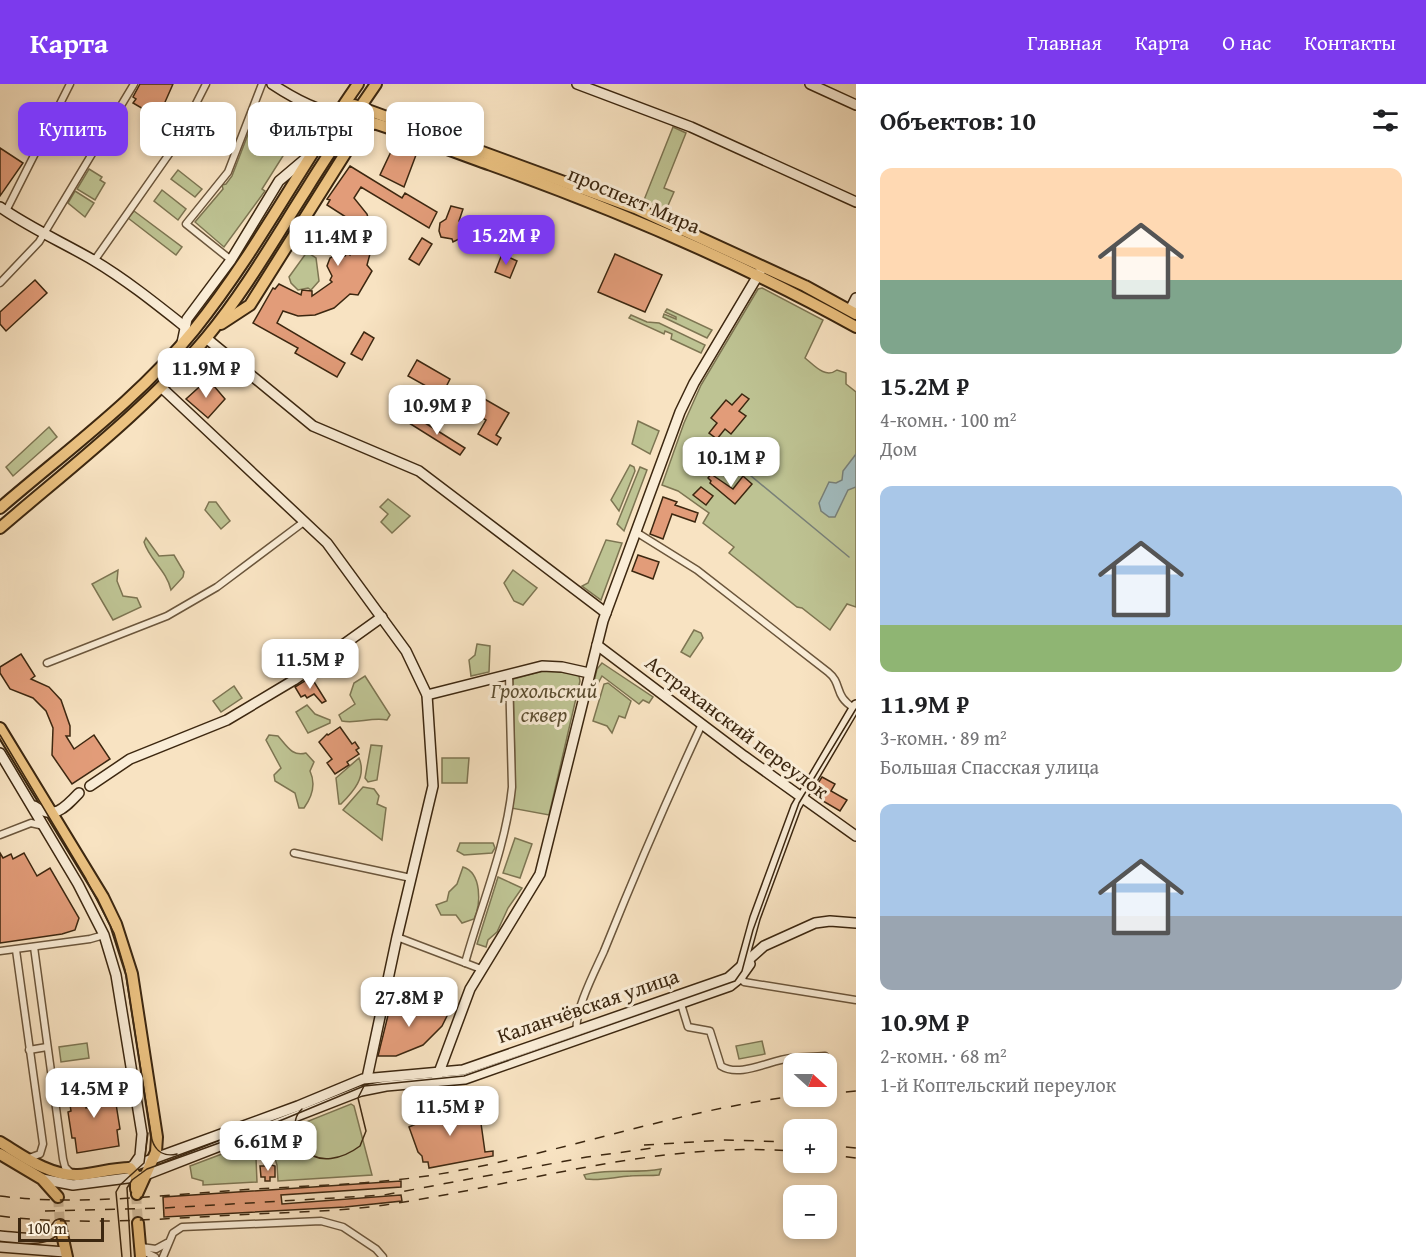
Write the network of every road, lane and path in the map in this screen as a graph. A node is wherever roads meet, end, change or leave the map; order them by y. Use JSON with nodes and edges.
{"nodes":[{"id":1,"x":70,"y":84,"type":"edge"},
{"id":2,"x":134,"y":84,"type":"edge"},
{"id":3,"x":206,"y":84,"type":"edge"},
{"id":4,"x":262,"y":84,"type":"edge"},
{"id":5,"x":272,"y":84,"type":"edge"},
{"id":6,"x":358,"y":84,"type":"edge"},
{"id":7,"x":577,"y":84,"type":"edge"},
{"id":8,"x":810,"y":84,"type":"edge"},
{"id":9,"x":374,"y":88,"type":"edge"},
{"id":10,"x":346,"y":101,"type":"edge"},
{"id":11,"x":306,"y":102,"type":"edge"},
{"id":12,"x":364,"y":102,"type":"edge"},
{"id":13,"x":856,"y":105,"type":"edge"},
{"id":14,"x":374,"y":112,"type":"edge"},
{"id":15,"x":374,"y":123,"type":"edge"},
{"id":16,"x":378,"y":124,"type":"junction"},
{"id":17,"x":306,"y":156,"type":"edge"},
{"id":18,"x":309,"y":156,"type":"edge"},
{"id":19,"x":328,"y":156,"type":"edge"},
{"id":20,"x":856,"y":202,"type":"edge"},
{"id":21,"x":3,"y":209,"type":"edge"},
{"id":22,"x":44,"y":234,"type":"junction"},
{"id":23,"x":231,"y":260,"type":"junction"},
{"id":24,"x":94,"y":261,"type":"junction"},
{"id":25,"x":760,"y":272,"type":"junction"},
{"id":26,"x":0,"y":283,"type":"edge"},
{"id":27,"x":856,"y":298,"type":"edge"},
{"id":28,"x":853,"y":312,"type":"edge"},
{"id":29,"x":856,"y":327,"type":"edge"},
{"id":30,"x":189,"y":328,"type":"junction"},
{"id":31,"x":209,"y":334,"type":"junction"},
{"id":32,"x":161,"y":387,"type":"junction"},
{"id":33,"x":0,"y":508,"type":"edge"},
{"id":34,"x":305,"y":521,"type":"junction"},
{"id":35,"x":0,"y":528,"type":"edge"},
{"id":36,"x":636,"y":532,"type":"junction"},
{"id":37,"x":606,"y":613,"type":"junction"},
{"id":38,"x":382,"y":617,"type":"junction"},
{"id":39,"x":597,"y":645,"type":"junction"},
{"id":40,"x":47,"y":663,"type":"dead end"},
{"id":41,"x":589,"y":673,"type":"junction"},
{"id":42,"x":509,"y":675,"type":"junction"},
{"id":43,"x":427,"y":695,"type":"junction"},
{"id":44,"x":855,"y":707,"type":"edge"},
{"id":45,"x":702,"y":724,"type":"junction"},
{"id":46,"x":0,"y":728,"type":"edge"},
{"id":47,"x":0,"y":753,"type":"edge"},
{"id":48,"x":90,"y":786,"type":"dead end"},
{"id":49,"x":79,"y":793,"type":"dead end"},
{"id":50,"x":800,"y":798,"type":"junction"},
{"id":51,"x":30,"y":802,"type":"junction"},
{"id":52,"x":54,"y":814,"type":"junction"},
{"id":53,"x":44,"y":826,"type":"junction"},
{"id":54,"x":0,"y":835,"type":"edge"},
{"id":55,"x":67,"y":836,"type":"junction"},
{"id":56,"x":856,"y":837,"type":"edge"},
{"id":57,"x":54,"y":843,"type":"junction"},
{"id":58,"x":294,"y":853,"type":"dead end"},
{"id":59,"x":411,"y":878,"type":"junction"},
{"id":60,"x":856,"y":923,"type":"edge"},
{"id":61,"x":116,"y":924,"type":"junction"},
{"id":62,"x":103,"y":933,"type":"junction"},
{"id":63,"x":397,"y":937,"type":"junction"},
{"id":64,"x":34,"y":947,"type":"junction"},
{"id":65,"x":16,"y":950,"type":"junction"},
{"id":66,"x":0,"y":951,"type":"edge"},
{"id":67,"x":758,"y":952,"type":"junction"},
{"id":68,"x":465,"y":963,"type":"junction"},
{"id":69,"x":741,"y":967,"type":"junction"},
{"id":70,"x":481,"y":969,"type":"junction"},
{"id":71,"x":132,"y":974,"type":"junction"},
{"id":72,"x":116,"y":977,"type":"junction"},
{"id":73,"x":740,"y":978,"type":"junction"},
{"id":74,"x":856,"y":1000,"type":"edge"},
{"id":75,"x":681,"y":1004,"type":"junction"},
{"id":76,"x":578,"y":1034,"type":"junction"},
{"id":77,"x":47,"y":1047,"type":"junction"},
{"id":78,"x":29,"y":1050,"type":"junction"},
{"id":79,"x":783,"y":1060,"type":"edge"},
{"id":80,"x":367,"y":1078,"type":"junction"},
{"id":81,"x":437,"y":1078,"type":"junction"},
{"id":82,"x":142,"y":1134,"type":"junction"},
{"id":83,"x":157,"y":1134,"type":"junction"},
{"id":84,"x":0,"y":1142,"type":"edge"},
{"id":85,"x":177,"y":1150,"type":"junction"},
{"id":86,"x":0,"y":1154,"type":"edge"},
{"id":87,"x":26,"y":1158,"type":"junction"},
{"id":88,"x":152,"y":1160,"type":"junction"},
{"id":89,"x":128,"y":1168,"type":"junction"},
{"id":90,"x":78,"y":1175,"type":"junction"},
{"id":91,"x":140,"y":1177,"type":"junction"},
{"id":92,"x":42,"y":1179,"type":"junction"},
{"id":93,"x":63,"y":1185,"type":"junction"},
{"id":94,"x":136,"y":1194,"type":"tunnel mouth"},
{"id":95,"x":58,"y":1197,"type":"joint"},
{"id":96,"x":138,"y":1223,"type":"tunnel mouth"},
{"id":97,"x":59,"y":1227,"type":"junction"},
{"id":98,"x":0,"y":1236,"type":"edge"},
{"id":99,"x":170,"y":1239,"type":"junction"},
{"id":100,"x":0,"y":1247,"type":"edge"},
{"id":101,"x":48,"y":1251,"type":"junction"},
{"id":102,"x":140,"y":1252,"type":"edge"},
{"id":103,"x":66,"y":1255,"type":"edge"},
{"id":104,"x":155,"y":1257,"type":"edge"},
{"id":105,"x":163,"y":1257,"type":"edge"},
{"id":106,"x":383,"y":1257,"type":"edge"}],
"edges":[{"from":1,"to":21,"type":"street"},
{"from":2,"to":22,"type":"street"},
{"from":3,"to":24,"type":"street"},
{"from":4,"to":23,"type":"street"},
{"from":5,"to":11,"type":"street"},
{"from":6,"to":9,"type":"street"},
{"from":6,"to":10,"type":"main road"},
{"from":7,"to":20,"type":"street"},
{"from":8,"to":13,"type":"street"},
{"from":9,"to":12,"type":"main road"},
{"from":14,"to":25,"type":"main road","name":"проспект Мира"},
{"from":15,"to":16,"type":"main road","name":"проспект Мира"},
{"from":16,"to":25,"type":"main road","name":"проспект Мира"},
{"from":16,"to":31,"type":"main road"},
{"from":17,"to":23,"type":"street"},
{"from":18,"to":30,"type":"main road"},
{"from":19,"to":31,"type":"main road"},
{"from":21,"to":22,"type":"street"},
{"from":22,"to":24,"type":"street"},
{"from":22,"to":26,"type":"street"},
{"from":23,"to":30,"type":"street"},
{"from":24,"to":30,"type":"street"},
{"from":25,"to":28,"type":"main road","name":"проспект Мира"},
{"from":25,"to":29,"type":"main road","name":"проспект Мира"},
{"from":25,"to":36,"type":"street"},
{"from":27,"to":28,"type":"street"},
{"from":30,"to":33,"type":"main road"},
{"from":31,"to":32,"type":"main road"},
{"from":31,"to":37,"type":"street"},
{"from":32,"to":34,"type":"street"},
{"from":32,"to":35,"type":"main road"},
{"from":34,"to":38,"type":"street"},
{"from":34,"to":40,"type":"street"},
{"from":36,"to":37,"type":"street"},
{"from":36,"to":44,"type":"street"},
{"from":37,"to":39,"type":"street"},
{"from":38,"to":43,"type":"street"},
{"from":38,"to":48,"type":"street"},
{"from":39,"to":41,"type":"street"},
{"from":39,"to":45,"type":"street","name":"Астраханский переулок"},
{"from":41,"to":42,"type":"street"},
{"from":41,"to":70,"type":"street"},
{"from":42,"to":43,"type":"street"},
{"from":42,"to":68,"type":"street"},
{"from":43,"to":59,"type":"street"},
{"from":44,"to":50,"type":"street"},
{"from":45,"to":50,"type":"street","name":"Астраханский переулок"},
{"from":45,"to":76,"type":"street"},
{"from":46,"to":52,"type":"main road"},
{"from":47,"to":51,"type":"street"},
{"from":49,"to":52,"type":"street"},
{"from":50,"to":56,"type":"street","name":"Астраханский переулок"},
{"from":50,"to":69,"type":"street"},
{"from":51,"to":52,"type":"street"},
{"from":51,"to":53,"type":"street"},
{"from":52,"to":55,"type":"main road"},
{"from":53,"to":54,"type":"street"},
{"from":53,"to":57,"type":"street"},
{"from":55,"to":57,"type":"street"},
{"from":55,"to":61,"type":"main road"},
{"from":57,"to":62,"type":"street"},
{"from":58,"to":59,"type":"street"},
{"from":59,"to":63,"type":"street"},
{"from":60,"to":67,"type":"street"},
{"from":61,"to":62,"type":"street"},
{"from":61,"to":71,"type":"main road"},
{"from":62,"to":64,"type":"street"},
{"from":62,"to":72,"type":"street"},
{"from":63,"to":68,"type":"street"},
{"from":63,"to":80,"type":"street"},
{"from":64,"to":65,"type":"street"},
{"from":64,"to":77,"type":"street"},
{"from":65,"to":66,"type":"street"},
{"from":65,"to":78,"type":"street"},
{"from":67,"to":69,"type":"street","name":"Каланчёвская улица"},
{"from":67,"to":73,"type":"street","name":"Каланчёвская улица"},
{"from":68,"to":70,"type":"street"},
{"from":69,"to":73,"type":"street"},
{"from":69,"to":76,"type":"street","name":"Каланчёвская улица"},
{"from":70,"to":81,"type":"street"},
{"from":71,"to":72,"type":"street"},
{"from":71,"to":83,"type":"main road"},
{"from":72,"to":82,"type":"street"},
{"from":73,"to":74,"type":"street"},
{"from":73,"to":75,"type":"street","name":"Каланчёвская улица"},
{"from":75,"to":76,"type":"street","name":"Каланчёвская улица"},
{"from":75,"to":79,"type":"street"},
{"from":76,"to":81,"type":"street","name":"Каланчёвская улица"},
{"from":77,"to":78,"type":"street"},
{"from":77,"to":90,"type":"street"},
{"from":78,"to":87,"type":"street"},
{"from":80,"to":81,"type":"street","name":"Каланчёвская улица"},
{"from":80,"to":85,"type":"street","name":"Каланчёвская улица"},
{"from":81,"to":91,"type":"street","name":"Каланчёвская улица"},
{"from":82,"to":83,"type":"street"},
{"from":82,"to":89,"type":"street"},
{"from":83,"to":85,"type":"street"},
{"from":83,"to":88,"type":"main road"},
{"from":84,"to":87,"type":"main road","name":"Каланчёвская улица"},
{"from":85,"to":88,"type":"street","name":"Каланчёвская улица"},
{"from":86,"to":92,"type":"main road","name":"Каланчёвская улица"},
{"from":87,"to":90,"type":"main road","name":"Каланчёвская улица"},
{"from":88,"to":89,"type":"street","name":"Каланчёвская улица"},
{"from":88,"to":91,"type":"main road"},
{"from":89,"to":90,"type":"main road","name":"Каланчёвская улица"},
{"from":89,"to":91,"type":"main road"},
{"from":90,"to":93,"type":"street"},
{"from":91,"to":93,"type":"street","name":"Каланчёвская улица"},
{"from":91,"to":94,"type":"main road"},
{"from":92,"to":93,"type":"street","name":"Каланчёвская улица"},
{"from":92,"to":95,"type":"main road","name":"Каланчёвская улица"},
{"from":93,"to":95,"type":"street"},
{"from":96,"to":102,"type":"main road"},
{"from":97,"to":98,"type":"street"},
{"from":97,"to":101,"type":"street"},
{"from":97,"to":103,"type":"main road"},
{"from":99,"to":102,"type":"street"},
{"from":99,"to":105,"type":"street"},
{"from":99,"to":106,"type":"street"},
{"from":100,"to":101,"type":"street"},
{"from":101,"to":103,"type":"street"},
{"from":102,"to":104,"type":"street"}]}
